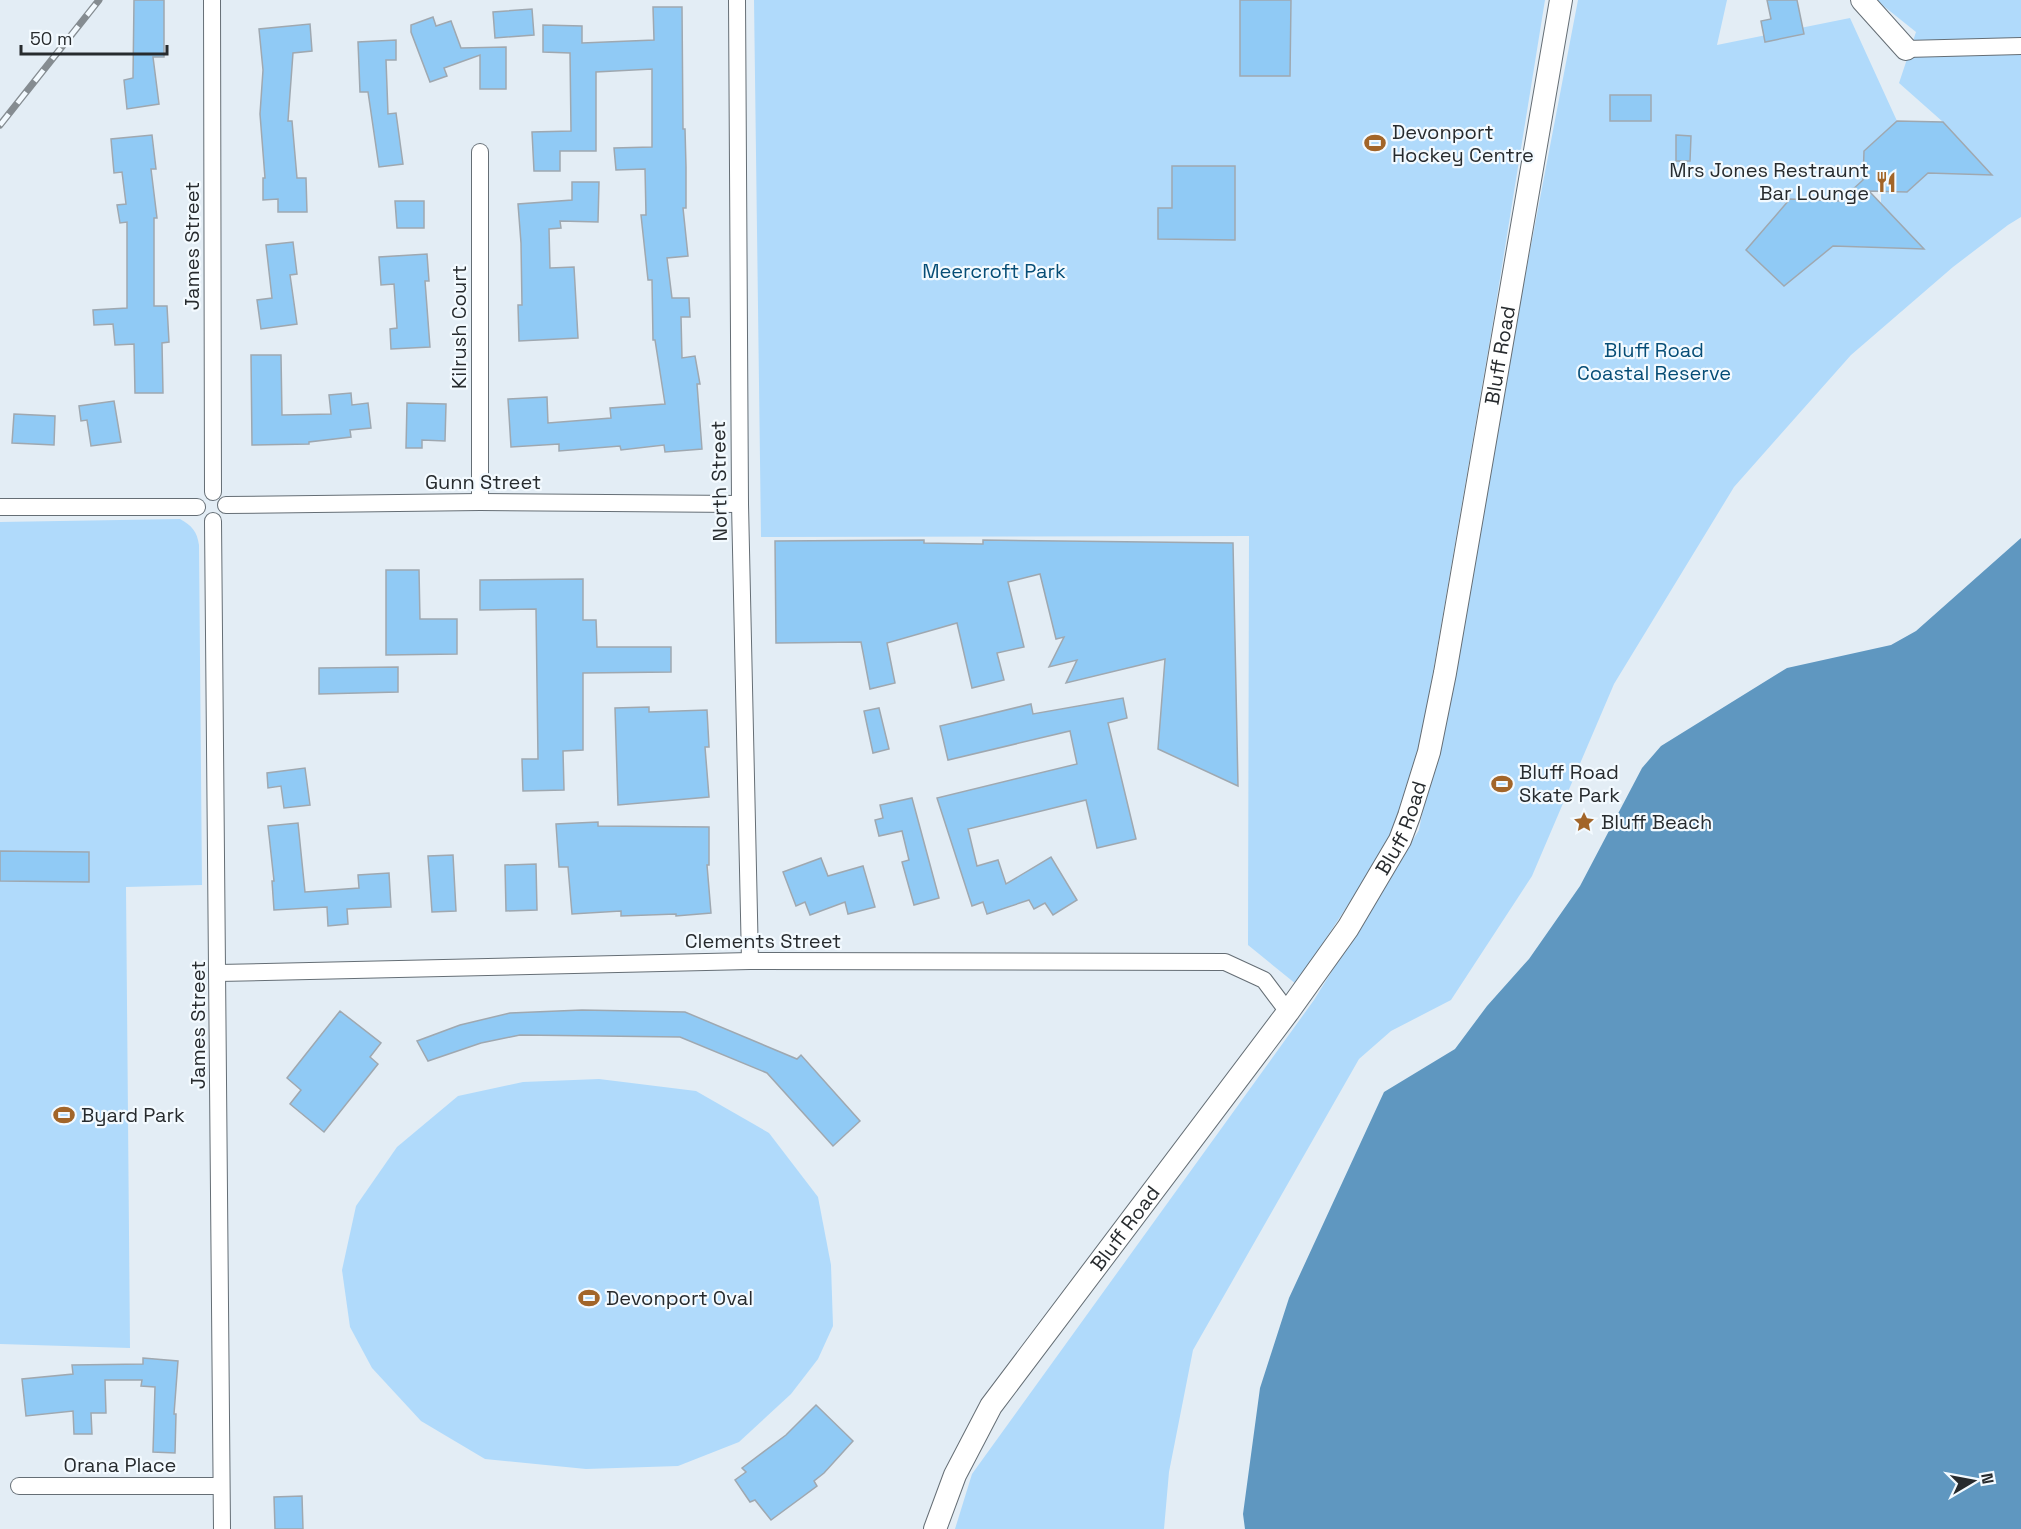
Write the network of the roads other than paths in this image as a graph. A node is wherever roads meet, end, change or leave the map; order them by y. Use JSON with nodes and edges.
{"nodes":[{"id":1,"x":212,"y":0,"type":"edge"},
{"id":2,"x":737,"y":0,"type":"edge"},
{"id":3,"x":1562,"y":0,"type":"edge"},
{"id":4,"x":1862,"y":0,"type":"edge"},
{"id":5,"x":2021,"y":46,"type":"edge"},
{"id":6,"x":1906,"y":50,"type":"joint"},
{"id":7,"x":480,"y":152,"type":"dead end"},
{"id":8,"x":213,"y":492,"type":"junction"},
{"id":9,"x":480,"y":502,"type":"junction"},
{"id":10,"x":740,"y":504,"type":"junction"},
{"id":11,"x":226,"y":505,"type":"junction"},
{"id":12,"x":0,"y":507,"type":"edge"},
{"id":13,"x":197,"y":507,"type":"junction"},
{"id":14,"x":213,"y":520,"type":"junction"},
{"id":15,"x":750,"y":961,"type":"junction"},
{"id":16,"x":218,"y":973,"type":"junction"},
{"id":17,"x":1288,"y":1011,"type":"junction"},
{"id":18,"x":19,"y":1486,"type":"dead end"},
{"id":19,"x":221,"y":1486,"type":"junction"},
{"id":20,"x":222,"y":1529,"type":"edge"},
{"id":21,"x":935,"y":1529,"type":"edge"}],
"edges":[{"from":1,"to":8,"type":"street","name":"James Street"},
{"from":2,"to":10,"type":"street","name":"North Street"},
{"from":3,"to":17,"type":"street","name":"Bluff Road"},
{"from":4,"to":6,"type":"street"},
{"from":5,"to":6,"type":"street"},
{"from":7,"to":9,"type":"street","name":"Kilrush Court"},
{"from":8,"to":11,"type":"street"},
{"from":8,"to":13,"type":"street"},
{"from":9,"to":10,"type":"street","name":"Gunn Street"},
{"from":9,"to":11,"type":"street","name":"Gunn Street"},
{"from":10,"to":15,"type":"street","name":"North Street"},
{"from":11,"to":14,"type":"street"},
{"from":12,"to":13,"type":"street"},
{"from":13,"to":14,"type":"street"},
{"from":14,"to":16,"type":"street","name":"James Street"},
{"from":15,"to":16,"type":"street","name":"Clements Street"},
{"from":15,"to":17,"type":"street","name":"Clements Street"},
{"from":16,"to":19,"type":"street","name":"James Street"},
{"from":17,"to":21,"type":"street","name":"Bluff Road"},
{"from":18,"to":19,"type":"street","name":"Orana Place"},
{"from":19,"to":20,"type":"street","name":"James Street"}]}
